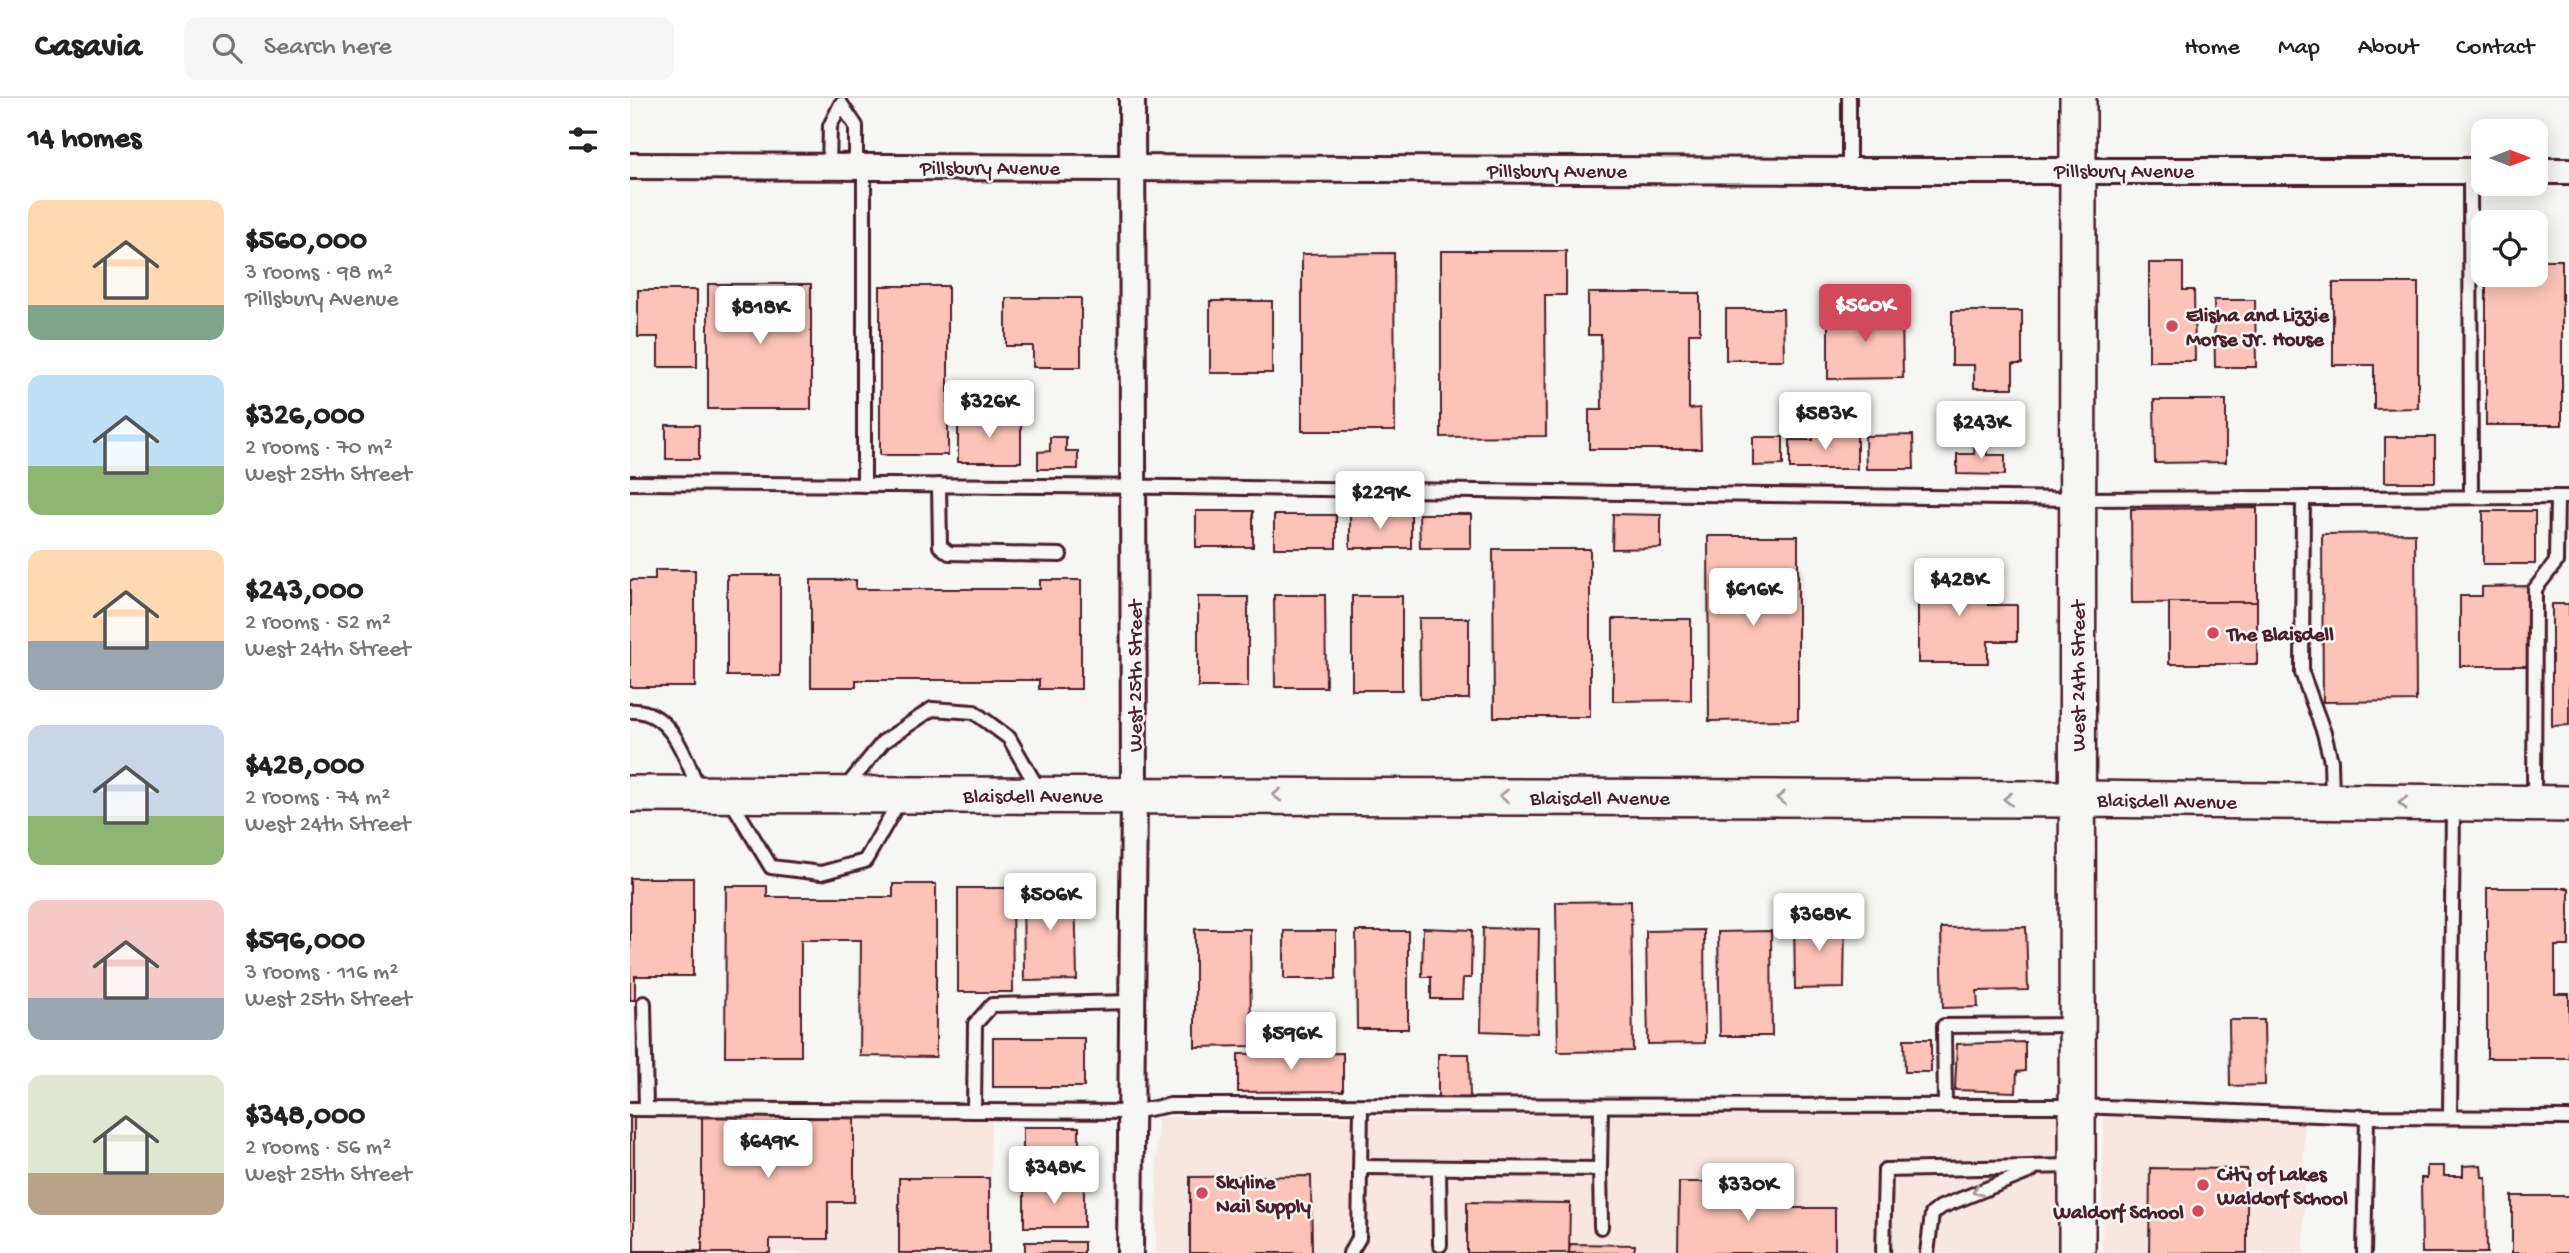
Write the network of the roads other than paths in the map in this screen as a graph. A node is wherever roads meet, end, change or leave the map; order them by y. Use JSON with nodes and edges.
{"nodes":[{"id":1,"x":1132,"y":98,"type":"edge"},
{"id":2,"x":1849,"y":98,"type":"edge"},
{"id":3,"x":2078,"y":98,"type":"edge"},
{"id":4,"x":841,"y":101,"type":"edge"},
{"id":5,"x":630,"y":166,"type":"edge"},
{"id":6,"x":829,"y":167,"type":"junction"},
{"id":7,"x":860,"y":167,"type":"junction"},
{"id":8,"x":1132,"y":168,"type":"junction"},
{"id":9,"x":2077,"y":170,"type":"junction"},
{"id":10,"x":1849,"y":171,"type":"junction"},
{"id":11,"x":2471,"y":171,"type":"edge"},
{"id":12,"x":2548,"y":171,"type":"edge"},
{"id":13,"x":2569,"y":171,"type":"edge"},
{"id":14,"x":2477,"y":196,"type":"edge"},
{"id":15,"x":630,"y":483,"type":"edge"},
{"id":16,"x":864,"y":485,"type":"junction"},
{"id":17,"x":939,"y":485,"type":"junction"},
{"id":18,"x":1133,"y":487,"type":"junction"},
{"id":19,"x":2471,"y":497,"type":"junction"},
{"id":20,"x":2563,"y":497,"type":"edge"},
{"id":21,"x":2303,"y":498,"type":"junction"},
{"id":22,"x":2077,"y":499,"type":"junction"},
{"id":23,"x":1060,"y":555,"type":"dead end"},
{"id":24,"x":630,"y":711,"type":"edge"},
{"id":25,"x":630,"y":794,"type":"edge"},
{"id":26,"x":714,"y":794,"type":"junction"},
{"id":27,"x":840,"y":794,"type":"junction"},
{"id":28,"x":903,"y":794,"type":"junction"},
{"id":29,"x":1042,"y":795,"type":"junction"},
{"id":30,"x":1134,"y":795,"type":"junction"},
{"id":31,"x":2077,"y":799,"type":"junction"},
{"id":32,"x":2332,"y":802,"type":"junction"},
{"id":33,"x":2453,"y":803,"type":"junction"},
{"id":34,"x":2534,"y":804,"type":"junction"},
{"id":35,"x":2569,"y":804,"type":"edge"},
{"id":36,"x":1132,"y":1002,"type":"junction"},
{"id":37,"x":644,"y":1003,"type":"dead end"},
{"id":38,"x":2077,"y":1025,"type":"junction"},
{"id":39,"x":2078,"y":1106,"type":"junction"},
{"id":40,"x":1361,"y":1107,"type":"junction"},
{"id":41,"x":1601,"y":1107,"type":"junction"},
{"id":42,"x":1945,"y":1107,"type":"junction"},
{"id":43,"x":630,"y":1109,"type":"edge"},
{"id":44,"x":646,"y":1109,"type":"junction"},
{"id":45,"x":974,"y":1111,"type":"junction"},
{"id":46,"x":1132,"y":1112,"type":"junction"},
{"id":47,"x":2367,"y":1117,"type":"junction"},
{"id":48,"x":2450,"y":1118,"type":"junction"},
{"id":49,"x":2569,"y":1118,"type":"edge"},
{"id":50,"x":2077,"y":1166,"type":"junction"},
{"id":51,"x":1360,"y":1167,"type":"junction"},
{"id":52,"x":2041,"y":1167,"type":"junction"},
{"id":53,"x":1439,"y":1168,"type":"junction"},
{"id":54,"x":1600,"y":1168,"type":"junction"},
{"id":55,"x":1601,"y":1227,"type":"dead end"},
{"id":56,"x":1440,"y":1245,"type":"dead end"},
{"id":57,"x":1130,"y":1253,"type":"edge"},
{"id":58,"x":1350,"y":1253,"type":"edge"},
{"id":59,"x":1884,"y":1253,"type":"edge"},
{"id":60,"x":1927,"y":1253,"type":"edge"},
{"id":61,"x":2077,"y":1253,"type":"edge"},
{"id":62,"x":2364,"y":1253,"type":"edge"}],
"edges":[{"from":1,"to":8,"type":"street","name":"West 25th Street"},
{"from":2,"to":10,"type":"lane"},
{"from":3,"to":9,"type":"street","name":"West 24th Street"},
{"from":4,"to":6,"type":"lane"},
{"from":4,"to":7,"type":"lane"},
{"from":5,"to":6,"type":"street","name":"Pillsbury Avenue"},
{"from":6,"to":7,"type":"street","name":"Pillsbury Avenue"},
{"from":7,"to":8,"type":"street","name":"Pillsbury Avenue"},
{"from":7,"to":16,"type":"lane"},
{"from":8,"to":10,"type":"street","name":"Pillsbury Avenue"},
{"from":8,"to":18,"type":"street","name":"West 25th Street"},
{"from":9,"to":10,"type":"street","name":"Pillsbury Avenue"},
{"from":9,"to":11,"type":"street","name":"Pillsbury Avenue"},
{"from":9,"to":22,"type":"street","name":"West 24th Street"},
{"from":12,"to":13,"type":"street"},
{"from":14,"to":19,"type":"lane"},
{"from":15,"to":16,"type":"lane"},
{"from":16,"to":17,"type":"lane"},
{"from":17,"to":18,"type":"lane"},
{"from":17,"to":23,"type":"lane"},
{"from":18,"to":22,"type":"lane"},
{"from":18,"to":30,"type":"street","name":"West 25th Street"},
{"from":19,"to":20,"type":"lane"},
{"from":19,"to":21,"type":"lane"},
{"from":20,"to":34,"type":"lane"},
{"from":21,"to":22,"type":"lane"},
{"from":21,"to":32,"type":"lane"},
{"from":22,"to":31,"type":"street","name":"West 24th Street"},
{"from":24,"to":26,"type":"lane"},
{"from":25,"to":26,"type":"street","name":"Blaisdell Avenue"},
{"from":26,"to":27,"type":"street","name":"Blaisdell Avenue"},
{"from":26,"to":28,"type":"lane"},
{"from":27,"to":28,"type":"street","name":"Blaisdell Avenue"},
{"from":27,"to":29,"type":"lane"},
{"from":28,"to":29,"type":"street","name":"Blaisdell Avenue"},
{"from":29,"to":30,"type":"street","name":"Blaisdell Avenue"},
{"from":31,"to":30,"type":"street","name":"Blaisdell Avenue","one_way":true},
{"from":30,"to":36,"type":"street","name":"West 25th Street"},
{"from":31,"to":32,"type":"street","name":"Blaisdell Avenue"},
{"from":31,"to":38,"type":"street","name":"West 24th Street"},
{"from":33,"to":32,"type":"street","name":"Blaisdell Avenue","one_way":true},
{"from":33,"to":34,"type":"street","name":"Blaisdell Avenue"},
{"from":33,"to":48,"type":"lane"},
{"from":34,"to":35,"type":"street","name":"Blaisdell Avenue"},
{"from":36,"to":45,"type":"lane"},
{"from":36,"to":46,"type":"street","name":"West 25th Street"},
{"from":37,"to":44,"type":"lane"},
{"from":38,"to":39,"type":"street","name":"West 24th Street"},
{"from":38,"to":42,"type":"lane"},
{"from":39,"to":42,"type":"lane"},
{"from":39,"to":47,"type":"lane"},
{"from":39,"to":50,"type":"street","name":"West 24th Street"},
{"from":40,"to":41,"type":"lane"},
{"from":40,"to":46,"type":"lane"},
{"from":40,"to":51,"type":"lane"},
{"from":41,"to":42,"type":"lane"},
{"from":41,"to":54,"type":"lane"},
{"from":43,"to":44,"type":"lane"},
{"from":44,"to":45,"type":"lane"},
{"from":45,"to":46,"type":"lane"},
{"from":46,"to":57,"type":"street","name":"West 25th Street"},
{"from":47,"to":48,"type":"lane"},
{"from":47,"to":62,"type":"lane"},
{"from":48,"to":49,"type":"lane"},
{"from":50,"to":52,"type":"lane"},
{"from":50,"to":61,"type":"street","name":"West 24th Street"},
{"from":51,"to":53,"type":"lane"},
{"from":51,"to":58,"type":"lane"},
{"from":52,"to":59,"type":"lane"},
{"from":52,"to":60,"type":"lane","one_way":true},
{"from":53,"to":54,"type":"lane"},
{"from":53,"to":56,"type":"lane"},
{"from":54,"to":55,"type":"lane"}]}
